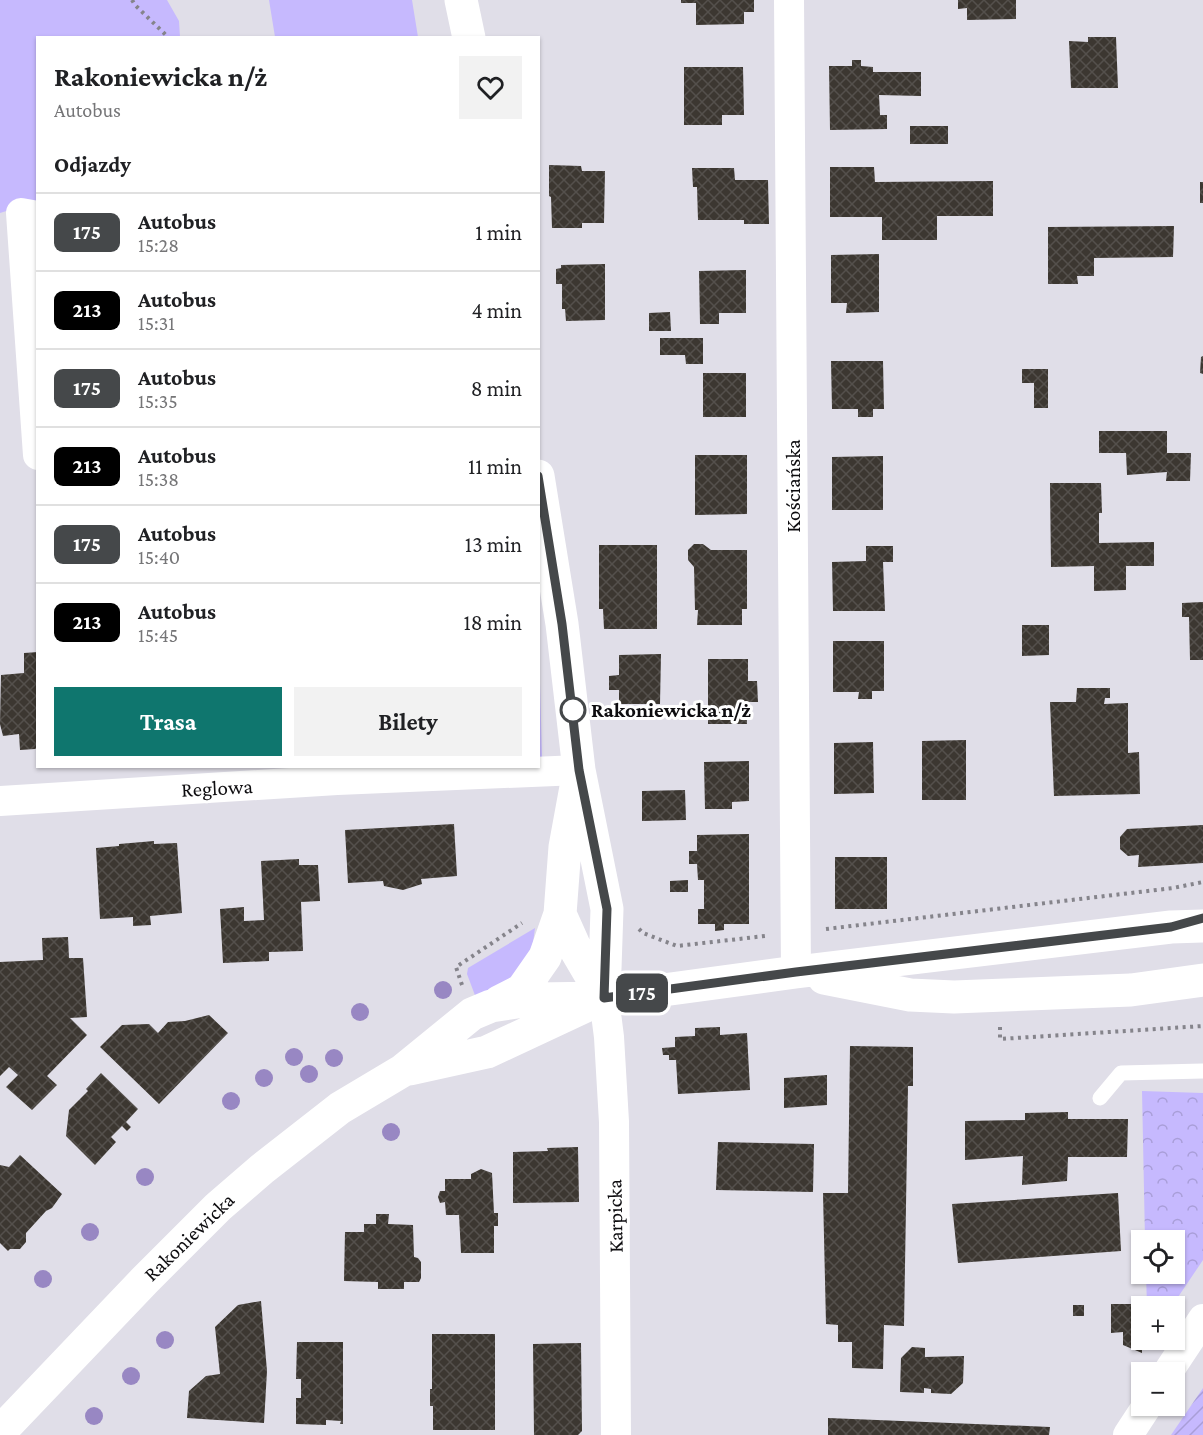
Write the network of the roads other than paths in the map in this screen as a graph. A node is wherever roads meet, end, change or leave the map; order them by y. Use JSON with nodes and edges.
{"nodes":[{"id":1,"x":461,"y":0,"type":"edge"},
{"id":2,"x":789,"y":0,"type":"edge"},
{"id":3,"x":469,"y":36,"type":"edge"},
{"id":4,"x":36,"y":216,"type":"edge"},
{"id":5,"x":36,"y":427,"type":"edge"},
{"id":6,"x":540,"y":488,"type":"edge"},
{"id":7,"x":579,"y":770,"type":"junction"},
{"id":8,"x":0,"y":801,"type":"edge"},
{"id":9,"x":560,"y":914,"type":"junction"},
{"id":10,"x":1203,"y":918,"type":"edge"},
{"id":11,"x":1203,"y":926,"type":"edge"},
{"id":12,"x":1171,"y":927,"type":"junction"},
{"id":13,"x":796,"y":972,"type":"junction"},
{"id":14,"x":1203,"y":980,"type":"edge"},
{"id":15,"x":604,"y":998,"type":"junction"},
{"id":16,"x":491,"y":1006,"type":"junction"},
{"id":17,"x":402,"y":1071,"type":"junction"},
{"id":18,"x":1203,"y":1071,"type":"edge"},
{"id":19,"x":1100,"y":1098,"type":"dead end"},
{"id":20,"x":1203,"y":1319,"type":"edge"},
{"id":21,"x":1175,"y":1362,"type":"edge"},
{"id":22,"x":1140,"y":1416,"type":"edge"},
{"id":23,"x":0,"y":1432,"type":"edge"},
{"id":24,"x":616,"y":1435,"type":"edge"},
{"id":25,"x":1128,"y":1435,"type":"edge"}],
"edges":[{"from":1,"to":3,"type":"street"},
{"from":2,"to":13,"type":"street","name":"Kościańska"},
{"from":4,"to":5,"type":"street"},
{"from":6,"to":7,"type":"street"},
{"from":7,"to":8,"type":"street","name":"Reglowa"},
{"from":7,"to":9,"type":"street"},
{"from":7,"to":15,"type":"street"},
{"from":9,"to":15,"type":"street"},
{"from":9,"to":16,"type":"street"},
{"from":10,"to":12,"type":"street","name":"Rakoniewicka"},
{"from":11,"to":12,"type":"street","name":"Rakoniewicka"},
{"from":12,"to":13,"type":"street","name":"Rakoniewicka"},
{"from":13,"to":14,"type":"street"},
{"from":13,"to":15,"type":"street","name":"Rakoniewicka"},
{"from":15,"to":16,"type":"street","name":"Rakoniewicka"},
{"from":15,"to":17,"type":"street","name":"Rakoniewicka"},
{"from":15,"to":24,"type":"street","name":"Karpicka"},
{"from":16,"to":17,"type":"street","name":"Rakoniewicka"},
{"from":17,"to":23,"type":"street","name":"Rakoniewicka"},
{"from":18,"to":19,"type":"lane"},
{"from":20,"to":21,"type":"street"},
{"from":22,"to":25,"type":"street"}]}
